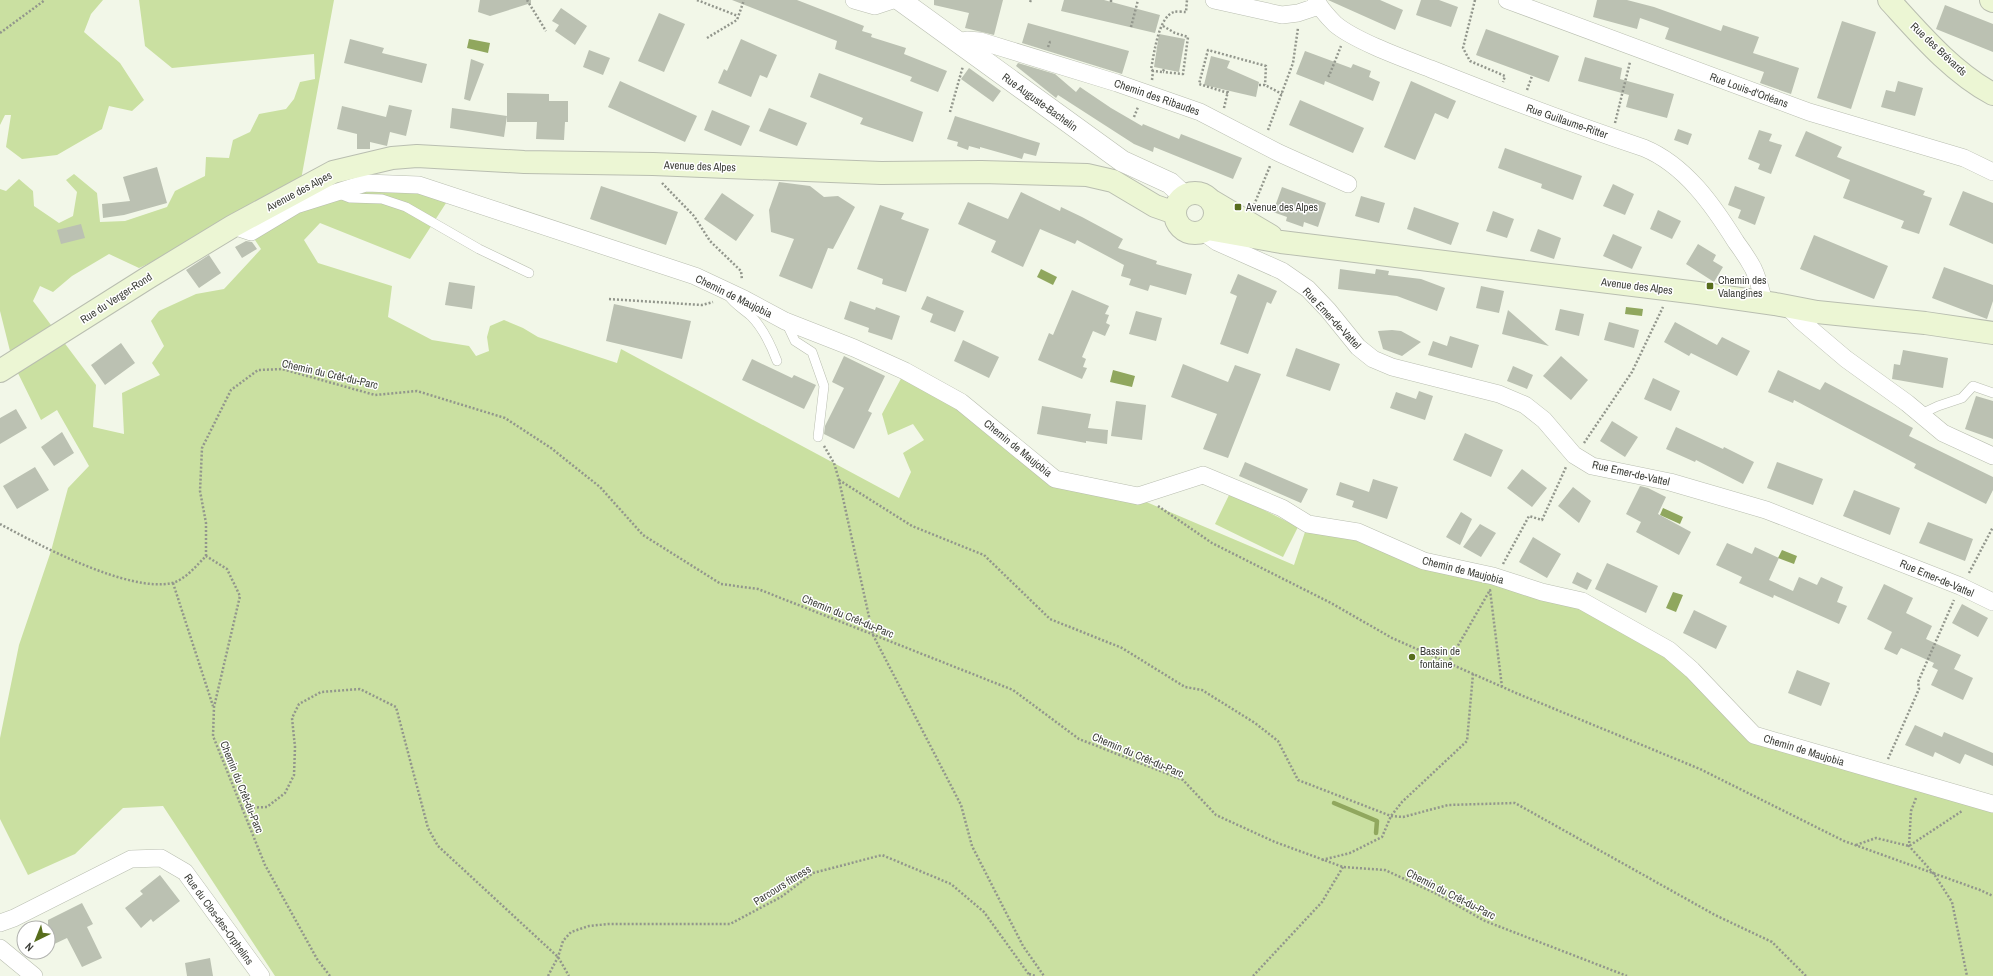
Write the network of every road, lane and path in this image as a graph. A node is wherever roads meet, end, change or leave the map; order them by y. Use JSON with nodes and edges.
{"nodes":[{"id":1,"x":45,"y":0,"type":"edge"},
{"id":2,"x":527,"y":0,"type":"edge"},
{"id":3,"x":697,"y":0,"type":"edge"},
{"id":4,"x":744,"y":0,"type":"edge"},
{"id":5,"x":854,"y":0,"type":"edge"},
{"id":6,"x":893,"y":0,"type":"edge"},
{"id":7,"x":900,"y":0,"type":"edge"},
{"id":8,"x":1138,"y":0,"type":"edge"},
{"id":9,"x":1187,"y":0,"type":"edge"},
{"id":10,"x":1214,"y":0,"type":"edge"},
{"id":11,"x":1475,"y":0,"type":"edge"},
{"id":12,"x":1507,"y":0,"type":"edge"},
{"id":13,"x":1889,"y":0,"type":"edge"},
{"id":14,"x":1317,"y":3,"type":"edge"},
{"id":15,"x":1298,"y":13,"type":"junction"},
{"id":16,"x":738,"y":16,"type":"junction"},
{"id":17,"x":1163,"y":26,"type":"junction"},
{"id":18,"x":1131,"y":27,"type":"dead end"},
{"id":19,"x":1347,"y":31,"type":"junction"},
{"id":20,"x":546,"y":32,"type":"dead end"},
{"id":21,"x":0,"y":33,"type":"edge"},
{"id":22,"x":707,"y":38,"type":"dead end"},
{"id":23,"x":962,"y":46,"type":"junction"},
{"id":24,"x":1631,"y":59,"type":"dead end"},
{"id":25,"x":1470,"y":61,"type":"dead end"},
{"id":26,"x":1153,"y":71,"type":"dead end"},
{"id":27,"x":1163,"y":72,"type":"dead end"},
{"id":28,"x":1328,"y":75,"type":"dead end"},
{"id":29,"x":1259,"y":85,"type":"dead end"},
{"id":30,"x":1265,"y":85,"type":"junction"},
{"id":31,"x":1228,"y":93,"type":"dead end"},
{"id":32,"x":1282,"y":94,"type":"junction"},
{"id":33,"x":1993,"y":94,"type":"edge"},
{"id":34,"x":950,"y":112,"type":"dead end"},
{"id":35,"x":1611,"y":137,"type":"junction"},
{"id":36,"x":1262,"y":143,"type":"junction"},
{"id":37,"x":1279,"y":153,"type":"junction"},
{"id":38,"x":1993,"y":172,"type":"edge"},
{"id":39,"x":1348,"y":184,"type":"dead end"},
{"id":40,"x":336,"y":193,"type":"junction"},
{"id":41,"x":674,"y":196,"type":"dead end"},
{"id":42,"x":1212,"y":201,"type":"junction"},
{"id":43,"x":1179,"y":204,"type":"junction"},
{"id":44,"x":1252,"y":210,"type":"dead end"},
{"id":45,"x":233,"y":226,"type":"junction"},
{"id":46,"x":1205,"y":231,"type":"junction"},
{"id":47,"x":1281,"y":242,"type":"junction"},
{"id":48,"x":529,"y":273,"type":"dead end"},
{"id":49,"x":1670,"y":290,"type":"junction"},
{"id":50,"x":732,"y":295,"type":"junction"},
{"id":51,"x":609,"y":299,"type":"dead end"},
{"id":52,"x":1764,"y":302,"type":"junction"},
{"id":53,"x":1787,"y":306,"type":"junction"},
{"id":54,"x":785,"y":321,"type":"junction"},
{"id":55,"x":1993,"y":333,"type":"edge"},
{"id":56,"x":777,"y":361,"type":"dead end"},
{"id":57,"x":0,"y":371,"type":"edge"},
{"id":58,"x":1993,"y":394,"type":"edge"},
{"id":59,"x":1921,"y":414,"type":"junction"},
{"id":60,"x":818,"y":437,"type":"joint"},
{"id":61,"x":1577,"y":448,"type":"junction"},
{"id":62,"x":1993,"y":456,"type":"edge"},
{"id":63,"x":839,"y":480,"type":"junction"},
{"id":64,"x":1138,"y":496,"type":"junction"},
{"id":65,"x":0,"y":524,"type":"edge"},
{"id":66,"x":1993,"y":527,"type":"edge"},
{"id":67,"x":206,"y":556,"type":"junction"},
{"id":68,"x":1482,"y":574,"type":"junction"},
{"id":69,"x":173,"y":583,"type":"junction"},
{"id":70,"x":1960,"y":586,"type":"junction"},
{"id":71,"x":1993,"y":602,"type":"edge"},
{"id":72,"x":873,"y":635,"type":"junction"},
{"id":73,"x":1448,"y":663,"type":"junction"},
{"id":74,"x":1473,"y":674,"type":"junction"},
{"id":75,"x":1502,"y":687,"type":"junction"},
{"id":76,"x":214,"y":707,"type":"junction"},
{"id":77,"x":1882,"y":773,"type":"junction"},
{"id":78,"x":1918,"y":792,"type":"dead end"},
{"id":79,"x":1986,"y":802,"type":"edge"},
{"id":80,"x":241,"y":808,"type":"junction"},
{"id":81,"x":1391,"y":816,"type":"junction"},
{"id":82,"x":1856,"y":845,"type":"junction"},
{"id":83,"x":1909,"y":846,"type":"junction"},
{"id":84,"x":1322,"y":860,"type":"junction"},
{"id":85,"x":1343,"y":867,"type":"junction"},
{"id":86,"x":1934,"y":874,"type":"junction"},
{"id":87,"x":1993,"y":896,"type":"edge"},
{"id":88,"x":0,"y":923,"type":"edge"},
{"id":89,"x":0,"y":948,"type":"edge"},
{"id":90,"x":558,"y":957,"type":"junction"},
{"id":91,"x":1029,"y":975,"type":"edge"},
{"id":92,"x":34,"y":976,"type":"edge"},
{"id":93,"x":261,"y":976,"type":"edge"},
{"id":94,"x":330,"y":976,"type":"edge"},
{"id":95,"x":548,"y":976,"type":"edge"},
{"id":96,"x":569,"y":976,"type":"edge"},
{"id":97,"x":1036,"y":976,"type":"edge"},
{"id":98,"x":1044,"y":976,"type":"edge"},
{"id":99,"x":1253,"y":976,"type":"edge"},
{"id":100,"x":1627,"y":976,"type":"edge"},
{"id":101,"x":1806,"y":976,"type":"edge"},
{"id":102,"x":1967,"y":976,"type":"edge"}],
"edges":[{"from":1,"to":21,"type":"path"},
{"from":2,"to":20,"type":"path"},
{"from":3,"to":16,"type":"path"},
{"from":4,"to":16,"type":"path"},
{"from":5,"to":6,"type":"street"},
{"from":7,"to":23,"type":"street","name":"Rue Auguste-Bachelin"},
{"from":8,"to":18,"type":"path"},
{"from":9,"to":17,"type":"path"},
{"from":10,"to":15,"type":"street"},
{"from":11,"to":25,"type":"path"},
{"from":12,"to":38,"type":"street","name":"Rue Louis-d'Orléans"},
{"from":13,"to":33,"type":"main road","name":"Rue des Brévards"},
{"from":14,"to":15,"type":"street"},
{"from":14,"to":19,"type":"street","name":"Rue Guillaume-Ritter"},
{"from":15,"to":32,"type":"path"},
{"from":16,"to":22,"type":"path"},
{"from":17,"to":26,"type":"path"},
{"from":17,"to":27,"type":"path"},
{"from":19,"to":28,"type":"path"},
{"from":19,"to":35,"type":"street","name":"Rue Guillaume-Ritter"},
{"from":23,"to":34,"type":"path"},
{"from":23,"to":36,"type":"street","name":"Chemin des Ribaudes"},
{"from":23,"to":43,"type":"street","name":"Rue Auguste-Bachelin"},
{"from":24,"to":35,"type":"path"},
{"from":29,"to":30,"type":"path"},
{"from":30,"to":31,"type":"path"},
{"from":30,"to":32,"type":"path"},
{"from":32,"to":36,"type":"path"},
{"from":35,"to":52,"type":"street","name":"Rue Guillaume-Ritter"},
{"from":36,"to":37,"type":"street","name":"Chemin des Ribaudes"},
{"from":37,"to":39,"type":"street","name":"Chemin des Ribaudes"},
{"from":37,"to":44,"type":"path"},
{"from":40,"to":45,"type":"street","name":"Chemin de Maujobia"},
{"from":40,"to":48,"type":"lane"},
{"from":40,"to":50,"type":"street","name":"Chemin de Maujobia"},
{"from":41,"to":50,"type":"path"},
{"from":42,"to":43,"type":"main road"},
{"from":42,"to":46,"type":"main road"},
{"from":42,"to":47,"type":"main road","name":"Avenue des Alpes"},
{"from":43,"to":45,"type":"main road","name":"Avenue des Alpes"},
{"from":43,"to":46,"type":"main road"},
{"from":45,"to":57,"type":"main road","name":"Rue du Verger-Rond"},
{"from":46,"to":47,"type":"main road","name":"Avenue des Alpes"},
{"from":46,"to":61,"type":"street","name":"Rue Emer-de-Vattel"},
{"from":47,"to":49,"type":"main road","name":"Avenue des Alpes"},
{"from":49,"to":52,"type":"main road","name":"Avenue des Alpes"},
{"from":49,"to":61,"type":"path"},
{"from":50,"to":51,"type":"path"},
{"from":50,"to":54,"type":"street","name":"Chemin de Maujobia"},
{"from":50,"to":56,"type":"lane"},
{"from":52,"to":53,"type":"main road","name":"Avenue des Alpes"},
{"from":53,"to":55,"type":"main road","name":"Avenue des Alpes"},
{"from":53,"to":59,"type":"street"},
{"from":54,"to":60,"type":"lane"},
{"from":54,"to":64,"type":"street","name":"Chemin de Maujobia"},
{"from":58,"to":59,"type":"lane"},
{"from":59,"to":62,"type":"street"},
{"from":60,"to":63,"type":"path"},
{"from":61,"to":68,"type":"path"},
{"from":61,"to":70,"type":"street","name":"Rue Emer-de-Vattel"},
{"from":63,"to":72,"type":"path"},
{"from":63,"to":81,"type":"path"},
{"from":64,"to":68,"type":"street","name":"Chemin de Maujobia"},
{"from":64,"to":73,"type":"path"},
{"from":65,"to":69,"type":"path"},
{"from":66,"to":70,"type":"path"},
{"from":67,"to":69,"type":"path"},
{"from":67,"to":72,"type":"path","name":"Chemin du Crêt-du-Parc"},
{"from":67,"to":76,"type":"path","name":"Chemin du Crêt-du-Parc"},
{"from":68,"to":77,"type":"street","name":"Chemin de Maujobia"},
{"from":69,"to":76,"type":"path"},
{"from":70,"to":71,"type":"street","name":"Rue Emer-de-Vattel"},
{"from":70,"to":77,"type":"path"},
{"from":72,"to":84,"type":"path","name":"Chemin du Crêt-du-Parc"},
{"from":72,"to":98,"type":"path"},
{"from":73,"to":74,"type":"path"},
{"from":73,"to":75,"type":"path"},
{"from":74,"to":75,"type":"path"},
{"from":74,"to":81,"type":"path"},
{"from":75,"to":82,"type":"path"},
{"from":76,"to":80,"type":"path","name":"Chemin du Crêt-du-Parc"},
{"from":77,"to":79,"type":"street","name":"Chemin de Maujobia"},
{"from":78,"to":83,"type":"path"},
{"from":79,"to":83,"type":"path"},
{"from":80,"to":90,"type":"path"},
{"from":80,"to":94,"type":"path","name":"Chemin du Crêt-du-Parc"},
{"from":81,"to":84,"type":"path"},
{"from":81,"to":101,"type":"path"},
{"from":82,"to":83,"type":"path"},
{"from":82,"to":86,"type":"path"},
{"from":83,"to":86,"type":"path"},
{"from":84,"to":85,"type":"path","name":"Chemin du Crêt-du-Parc"},
{"from":85,"to":99,"type":"path"},
{"from":85,"to":100,"type":"path","name":"Chemin du Crêt-du-Parc"},
{"from":86,"to":87,"type":"path"},
{"from":86,"to":102,"type":"path"},
{"from":88,"to":93,"type":"street","name":"Rue du Clos-des-Orphelins"},
{"from":89,"to":92,"type":"street"},
{"from":90,"to":91,"type":"path","name":"Parcours fitness"},
{"from":90,"to":95,"type":"path","name":"Parcours fitness"},
{"from":90,"to":96,"type":"path"},
{"from":91,"to":97,"type":"path"}]}
